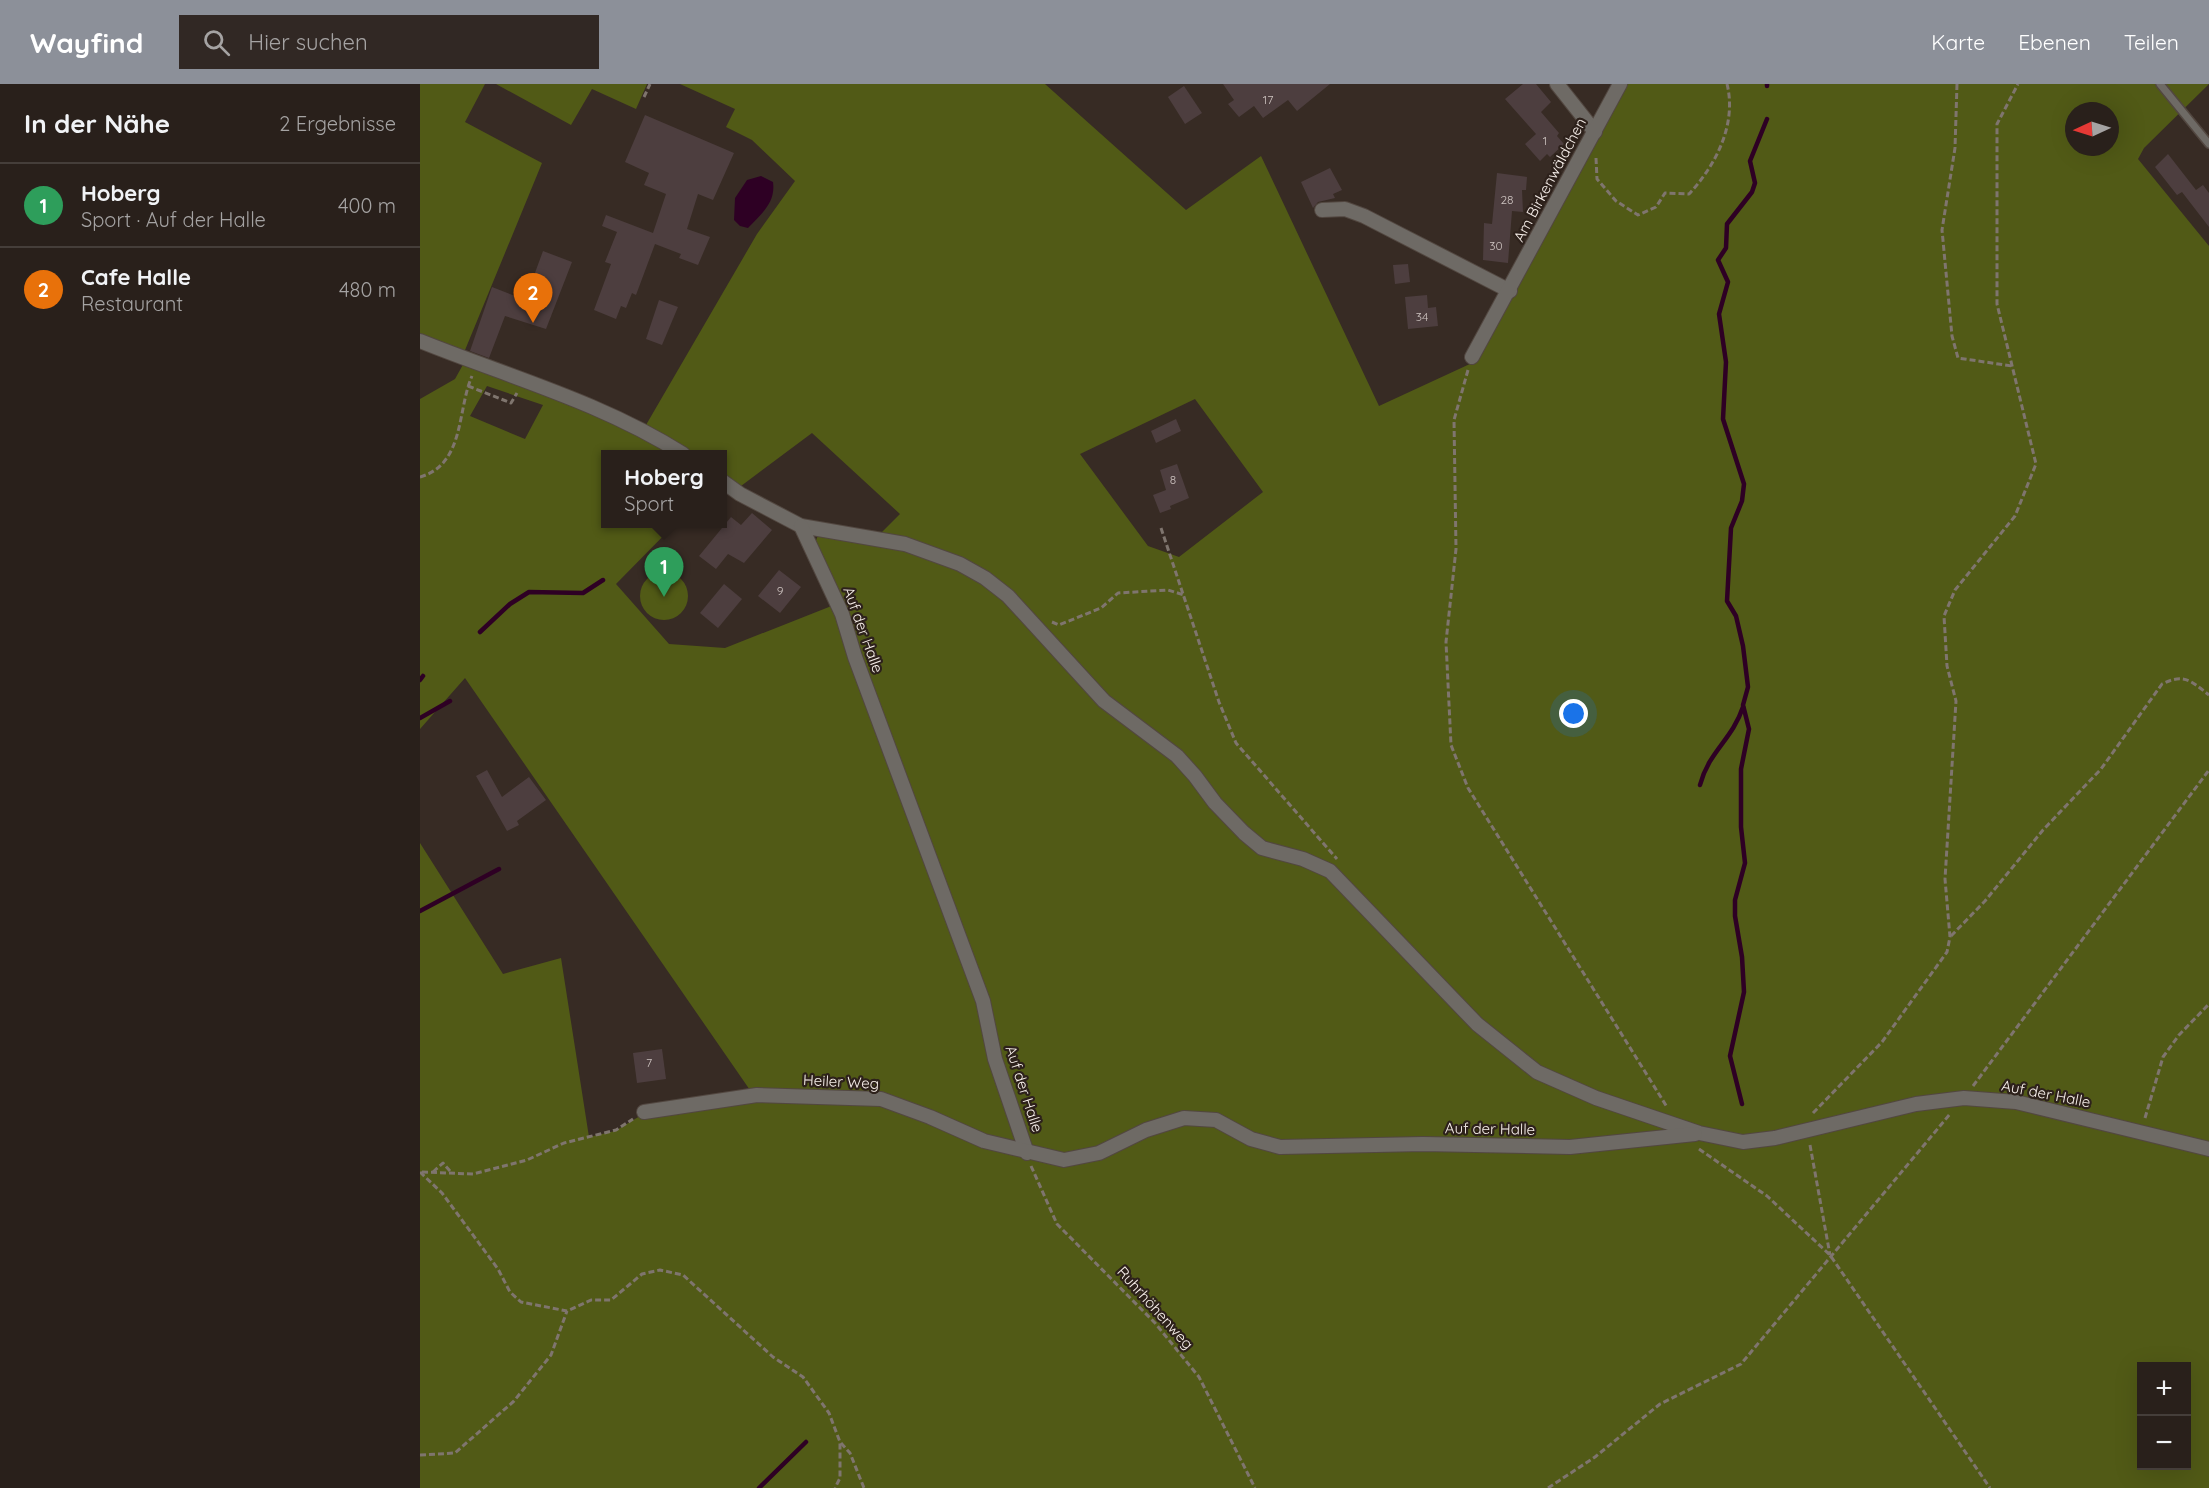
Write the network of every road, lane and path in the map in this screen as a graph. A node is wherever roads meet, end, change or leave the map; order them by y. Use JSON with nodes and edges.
{"nodes":[{"id":1,"x":650,"y":84,"type":"edge"},
{"id":2,"x":1557,"y":84,"type":"edge"},
{"id":3,"x":1620,"y":84,"type":"edge"},
{"id":4,"x":1727,"y":84,"type":"edge"},
{"id":5,"x":1957,"y":84,"type":"edge"},
{"id":6,"x":2018,"y":84,"type":"edge"},
{"id":7,"x":2160,"y":84,"type":"edge"},
{"id":8,"x":644,"y":97,"type":"dead end"},
{"id":9,"x":1595,"y":132,"type":"junction"},
{"id":10,"x":2209,"y":144,"type":"edge"},
{"id":11,"x":1585,"y":150,"type":"junction"},
{"id":12,"x":1322,"y":210,"type":"dead end"},
{"id":13,"x":1510,"y":291,"type":"junction"},
{"id":14,"x":420,"y":341,"type":"edge"},
{"id":15,"x":1472,"y":357,"type":"joint"},
{"id":16,"x":478,"y":363,"type":"junction"},
{"id":17,"x":2012,"y":366,"type":"junction"},
{"id":18,"x":525,"y":379,"type":"junction"},
{"id":19,"x":468,"y":386,"type":"junction"},
{"id":20,"x":676,"y":450,"type":"edge"},
{"id":21,"x":420,"y":477,"type":"edge"},
{"id":22,"x":727,"y":484,"type":"edge"},
{"id":23,"x":801,"y":526,"type":"junction"},
{"id":24,"x":1161,"y":528,"type":"dead end"},
{"id":25,"x":1184,"y":596,"type":"junction"},
{"id":26,"x":1047,"y":621,"type":"dead end"},
{"id":27,"x":2209,"y":695,"type":"edge"},
{"id":28,"x":2209,"y":770,"type":"edge"},
{"id":29,"x":1344,"y":868,"type":"dead end"},
{"id":30,"x":1950,"y":937,"type":"junction"},
{"id":31,"x":2209,"y":1004,"type":"edge"},
{"id":32,"x":1964,"y":1098,"type":"junction"},
{"id":33,"x":644,"y":1112,"type":"joint"},
{"id":34,"x":1807,"y":1130,"type":"junction"},
{"id":35,"x":1679,"y":1131,"type":"junction"},
{"id":36,"x":2141,"y":1132,"type":"junction"},
{"id":37,"x":2209,"y":1149,"type":"edge"},
{"id":38,"x":1027,"y":1153,"type":"junction"},
{"id":39,"x":434,"y":1172,"type":"junction"},
{"id":40,"x":452,"y":1173,"type":"junction"},
{"id":41,"x":1830,"y":1255,"type":"junction"},
{"id":42,"x":567,"y":1311,"type":"junction"},
{"id":43,"x":840,"y":1442,"type":"junction"},
{"id":44,"x":420,"y":1455,"type":"edge"},
{"id":45,"x":835,"y":1488,"type":"edge"},
{"id":46,"x":864,"y":1488,"type":"edge"},
{"id":47,"x":1255,"y":1488,"type":"edge"},
{"id":48,"x":1548,"y":1488,"type":"edge"},
{"id":49,"x":1990,"y":1488,"type":"edge"}],
"edges":[{"from":1,"to":8,"type":"path"},
{"from":2,"to":9,"type":"street"},
{"from":3,"to":9,"type":"street","name":"Am Birkenwäldchen"},
{"from":4,"to":11,"type":"path"},
{"from":5,"to":17,"type":"path"},
{"from":6,"to":17,"type":"path"},
{"from":7,"to":10,"type":"lane"},
{"from":9,"to":11,"type":"street","name":"Am Birkenwäldchen"},
{"from":11,"to":13,"type":"street","name":"Am Birkenwäldchen"},
{"from":12,"to":13,"type":"street"},
{"from":13,"to":15,"type":"street","name":"Am Birkenwäldchen"},
{"from":14,"to":16,"type":"street"},
{"from":15,"to":35,"type":"path"},
{"from":16,"to":18,"type":"street"},
{"from":16,"to":19,"type":"path"},
{"from":17,"to":30,"type":"path"},
{"from":18,"to":19,"type":"path"},
{"from":18,"to":20,"type":"street"},
{"from":19,"to":21,"type":"path"},
{"from":22,"to":23,"type":"street","name":"Auf der Halle"},
{"from":23,"to":35,"type":"street","name":"Auf der Halle"},
{"from":23,"to":38,"type":"street","name":"Auf der Halle"},
{"from":24,"to":25,"type":"path"},
{"from":25,"to":26,"type":"path"},
{"from":25,"to":29,"type":"path"},
{"from":27,"to":30,"type":"path"},
{"from":28,"to":32,"type":"path"},
{"from":30,"to":34,"type":"path"},
{"from":31,"to":36,"type":"path"},
{"from":32,"to":34,"type":"street","name":"Auf der Halle"},
{"from":32,"to":36,"type":"street","name":"Auf der Halle"},
{"from":32,"to":41,"type":"path"},
{"from":33,"to":38,"type":"street","name":"Heiler Weg"},
{"from":33,"to":40,"type":"path"},
{"from":34,"to":35,"type":"street","name":"Auf der Halle"},
{"from":34,"to":41,"type":"path"},
{"from":35,"to":38,"type":"street","name":"Auf der Halle"},
{"from":35,"to":41,"type":"path"},
{"from":36,"to":37,"type":"street","name":"Auf der Halle"},
{"from":38,"to":47,"type":"path","name":"Ruhrhöhenweg"},
{"from":39,"to":40,"type":"path"},
{"from":39,"to":40,"type":"path"},
{"from":39,"to":42,"type":"path"},
{"from":41,"to":48,"type":"path"},
{"from":41,"to":49,"type":"path"},
{"from":42,"to":43,"type":"path"},
{"from":42,"to":44,"type":"path"},
{"from":43,"to":45,"type":"path"},
{"from":43,"to":46,"type":"path"}]}
